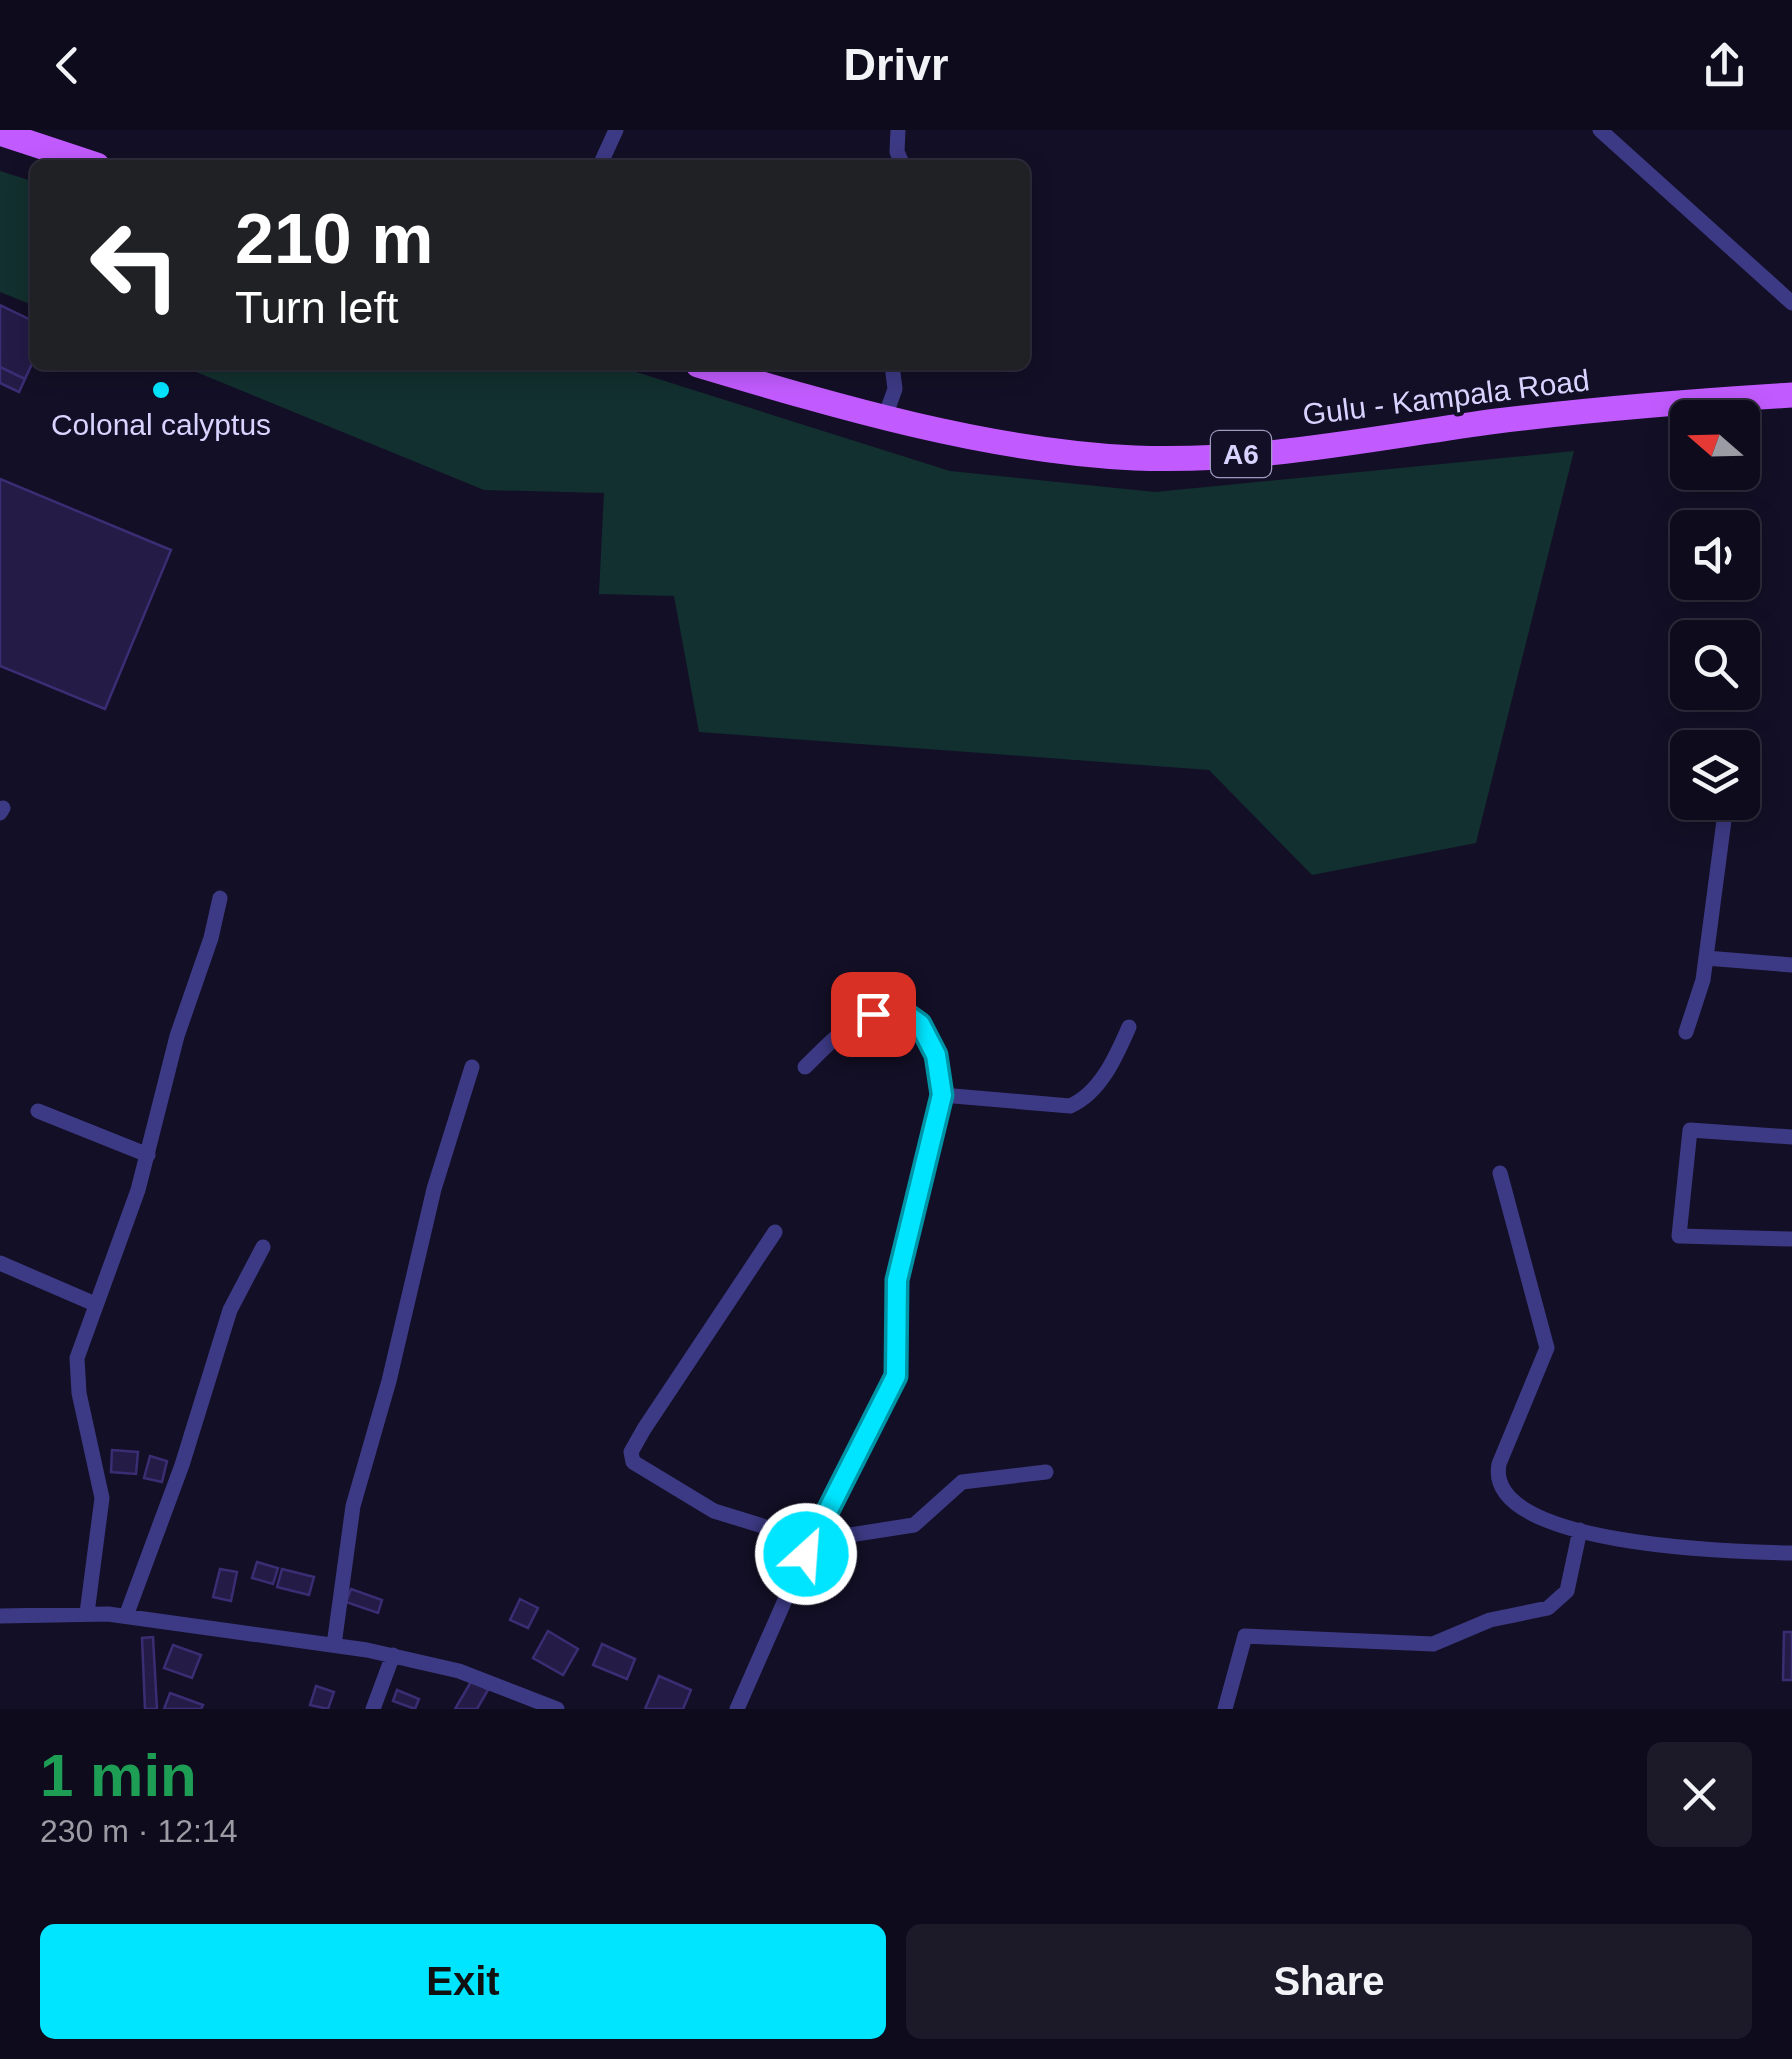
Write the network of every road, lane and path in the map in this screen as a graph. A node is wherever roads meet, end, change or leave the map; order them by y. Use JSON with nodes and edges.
{"nodes":[{"id":1,"x":616,"y":130,"type":"edge"},
{"id":2,"x":898,"y":130,"type":"edge"},
{"id":3,"x":1600,"y":130,"type":"edge"},
{"id":4,"x":0,"y":133,"type":"edge"},
{"id":5,"x":82,"y":160,"type":"edge"},
{"id":6,"x":602,"y":160,"type":"edge"},
{"id":7,"x":901,"y":160,"type":"edge"},
{"id":8,"x":1792,"y":303,"type":"edge"},
{"id":9,"x":716,"y":370,"type":"edge"},
{"id":10,"x":893,"y":370,"type":"edge"},
{"id":11,"x":1792,"y":395,"type":"edge"},
{"id":12,"x":876,"y":415,"type":"junction"},
{"id":13,"x":1724,"y":820,"type":"edge"},
{"id":14,"x":220,"y":898,"type":"dead end"},
{"id":15,"x":1706,"y":958,"type":"junction"},
{"id":16,"x":1792,"y":964,"type":"edge"},
{"id":17,"x":1129,"y":1027,"type":"dead end"},
{"id":18,"x":1686,"y":1032,"type":"dead end"},
{"id":19,"x":805,"y":1066,"type":"dead end"},
{"id":20,"x":472,"y":1067,"type":"dead end"},
{"id":21,"x":942,"y":1095,"type":"junction"},
{"id":22,"x":38,"y":1111,"type":"dead end"},
{"id":23,"x":1792,"y":1137,"type":"edge"},
{"id":24,"x":148,"y":1154,"type":"junction"},
{"id":25,"x":1500,"y":1173,"type":"dead end"},
{"id":26,"x":776,"y":1232,"type":"dead end"},
{"id":27,"x":1792,"y":1239,"type":"edge"},
{"id":28,"x":263,"y":1247,"type":"dead end"},
{"id":29,"x":0,"y":1263,"type":"edge"},
{"id":30,"x":94,"y":1304,"type":"junction"},
{"id":31,"x":1046,"y":1472,"type":"dead end"},
{"id":32,"x":1580,"y":1530,"type":"junction"},
{"id":33,"x":812,"y":1541,"type":"junction"},
{"id":34,"x":1792,"y":1553,"type":"edge"},
{"id":35,"x":87,"y":1613,"type":"junction"},
{"id":36,"x":0,"y":1616,"type":"edge"},
{"id":37,"x":126,"y":1616,"type":"junction"},
{"id":38,"x":334,"y":1644,"type":"junction"},
{"id":39,"x":394,"y":1655,"type":"junction"},
{"id":40,"x":374,"y":1709,"type":"edge"},
{"id":41,"x":557,"y":1709,"type":"edge"},
{"id":42,"x":737,"y":1709,"type":"edge"},
{"id":43,"x":1225,"y":1709,"type":"edge"}],
"edges":[{"from":1,"to":6,"type":"street"},
{"from":2,"to":7,"type":"street"},
{"from":3,"to":8,"type":"street"},
{"from":4,"to":5,"type":"main road"},
{"from":9,"to":12,"type":"main road","name":"Gulu - Kampala Road","number":"A6"},
{"from":10,"to":12,"type":"street"},
{"from":11,"to":12,"type":"main road","name":"Gulu - Kampala Road","number":"A6"},
{"from":13,"to":15,"type":"street"},
{"from":14,"to":24,"type":"street"},
{"from":15,"to":16,"type":"street"},
{"from":15,"to":18,"type":"street"},
{"from":17,"to":21,"type":"street"},
{"from":19,"to":21,"type":"street"},
{"from":20,"to":38,"type":"street"},
{"from":21,"to":33,"type":"street"},
{"from":22,"to":24,"type":"street"},
{"from":23,"to":27,"type":"street"},
{"from":24,"to":30,"type":"street"},
{"from":25,"to":32,"type":"street"},
{"from":26,"to":33,"type":"street"},
{"from":28,"to":37,"type":"street"},
{"from":29,"to":30,"type":"street"},
{"from":30,"to":35,"type":"street"},
{"from":31,"to":33,"type":"street"},
{"from":32,"to":34,"type":"street"},
{"from":32,"to":43,"type":"street"},
{"from":33,"to":42,"type":"street"},
{"from":35,"to":36,"type":"street"},
{"from":35,"to":37,"type":"street"},
{"from":37,"to":38,"type":"street"},
{"from":38,"to":39,"type":"street"},
{"from":39,"to":40,"type":"street"},
{"from":39,"to":41,"type":"street"}]}
